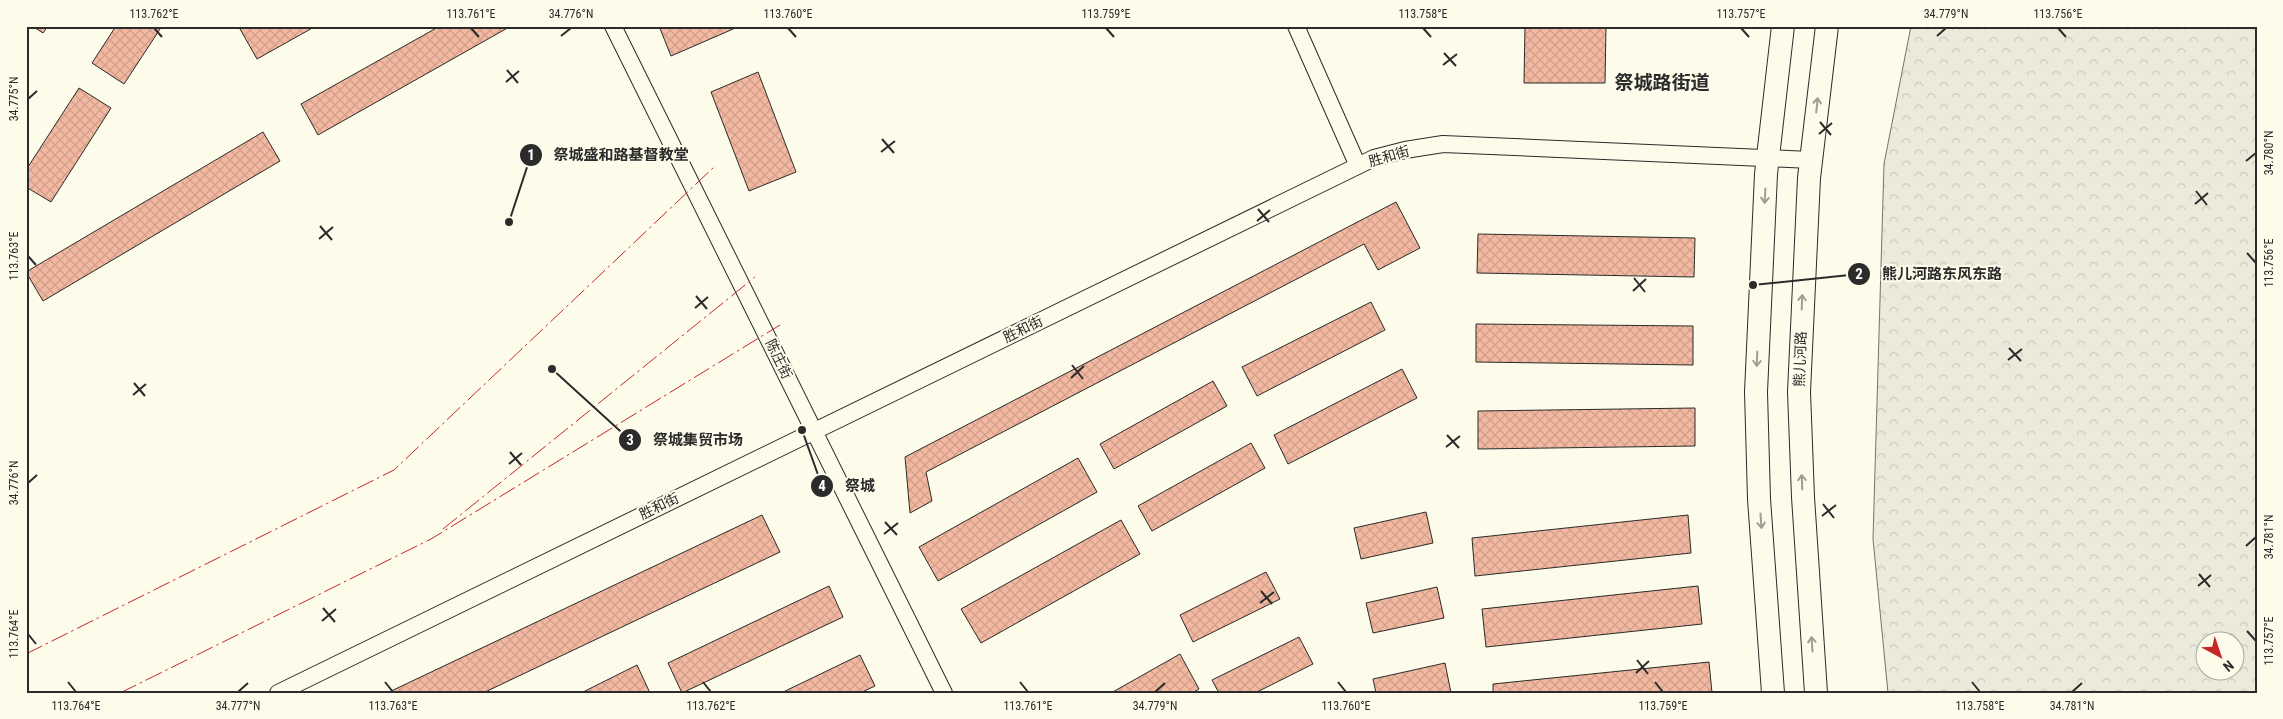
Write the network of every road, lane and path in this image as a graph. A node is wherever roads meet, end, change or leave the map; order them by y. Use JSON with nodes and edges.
{"nodes":[{"id":1,"x":613,"y":26,"type":"edge"},
{"id":2,"x":1296,"y":26,"type":"edge"},
{"id":3,"x":1783,"y":26,"type":"edge"},
{"id":4,"x":1827,"y":26,"type":"edge"},
{"id":5,"x":1768,"y":158,"type":"junction"},
{"id":6,"x":1811,"y":160,"type":"junction"},
{"id":7,"x":1358,"y":166,"type":"junction"},
{"id":8,"x":814,"y":431,"type":"junction"},
{"id":9,"x":278,"y":693,"type":"edge"},
{"id":10,"x":944,"y":693,"type":"edge"},
{"id":11,"x":1773,"y":693,"type":"edge"},
{"id":12,"x":1816,"y":693,"type":"edge"}],
"edges":[{"from":1,"to":8,"type":"street","name":"陈庄街"},
{"from":2,"to":7,"type":"street"},
{"from":3,"to":5,"type":"street"},
{"from":6,"to":4,"type":"street","name":"熊儿河路","one_way":true},
{"from":5,"to":6,"type":"street","name":"胜和街"},
{"from":5,"to":7,"type":"street","name":"胜和街"},
{"from":5,"to":11,"type":"street","one_way":true},
{"from":12,"to":6,"type":"street","name":"熊儿河路","one_way":true},
{"from":7,"to":8,"type":"street","name":"胜和街"},
{"from":8,"to":9,"type":"street","name":"胜和街"},
{"from":8,"to":10,"type":"street","name":"陈庄街"}]}
